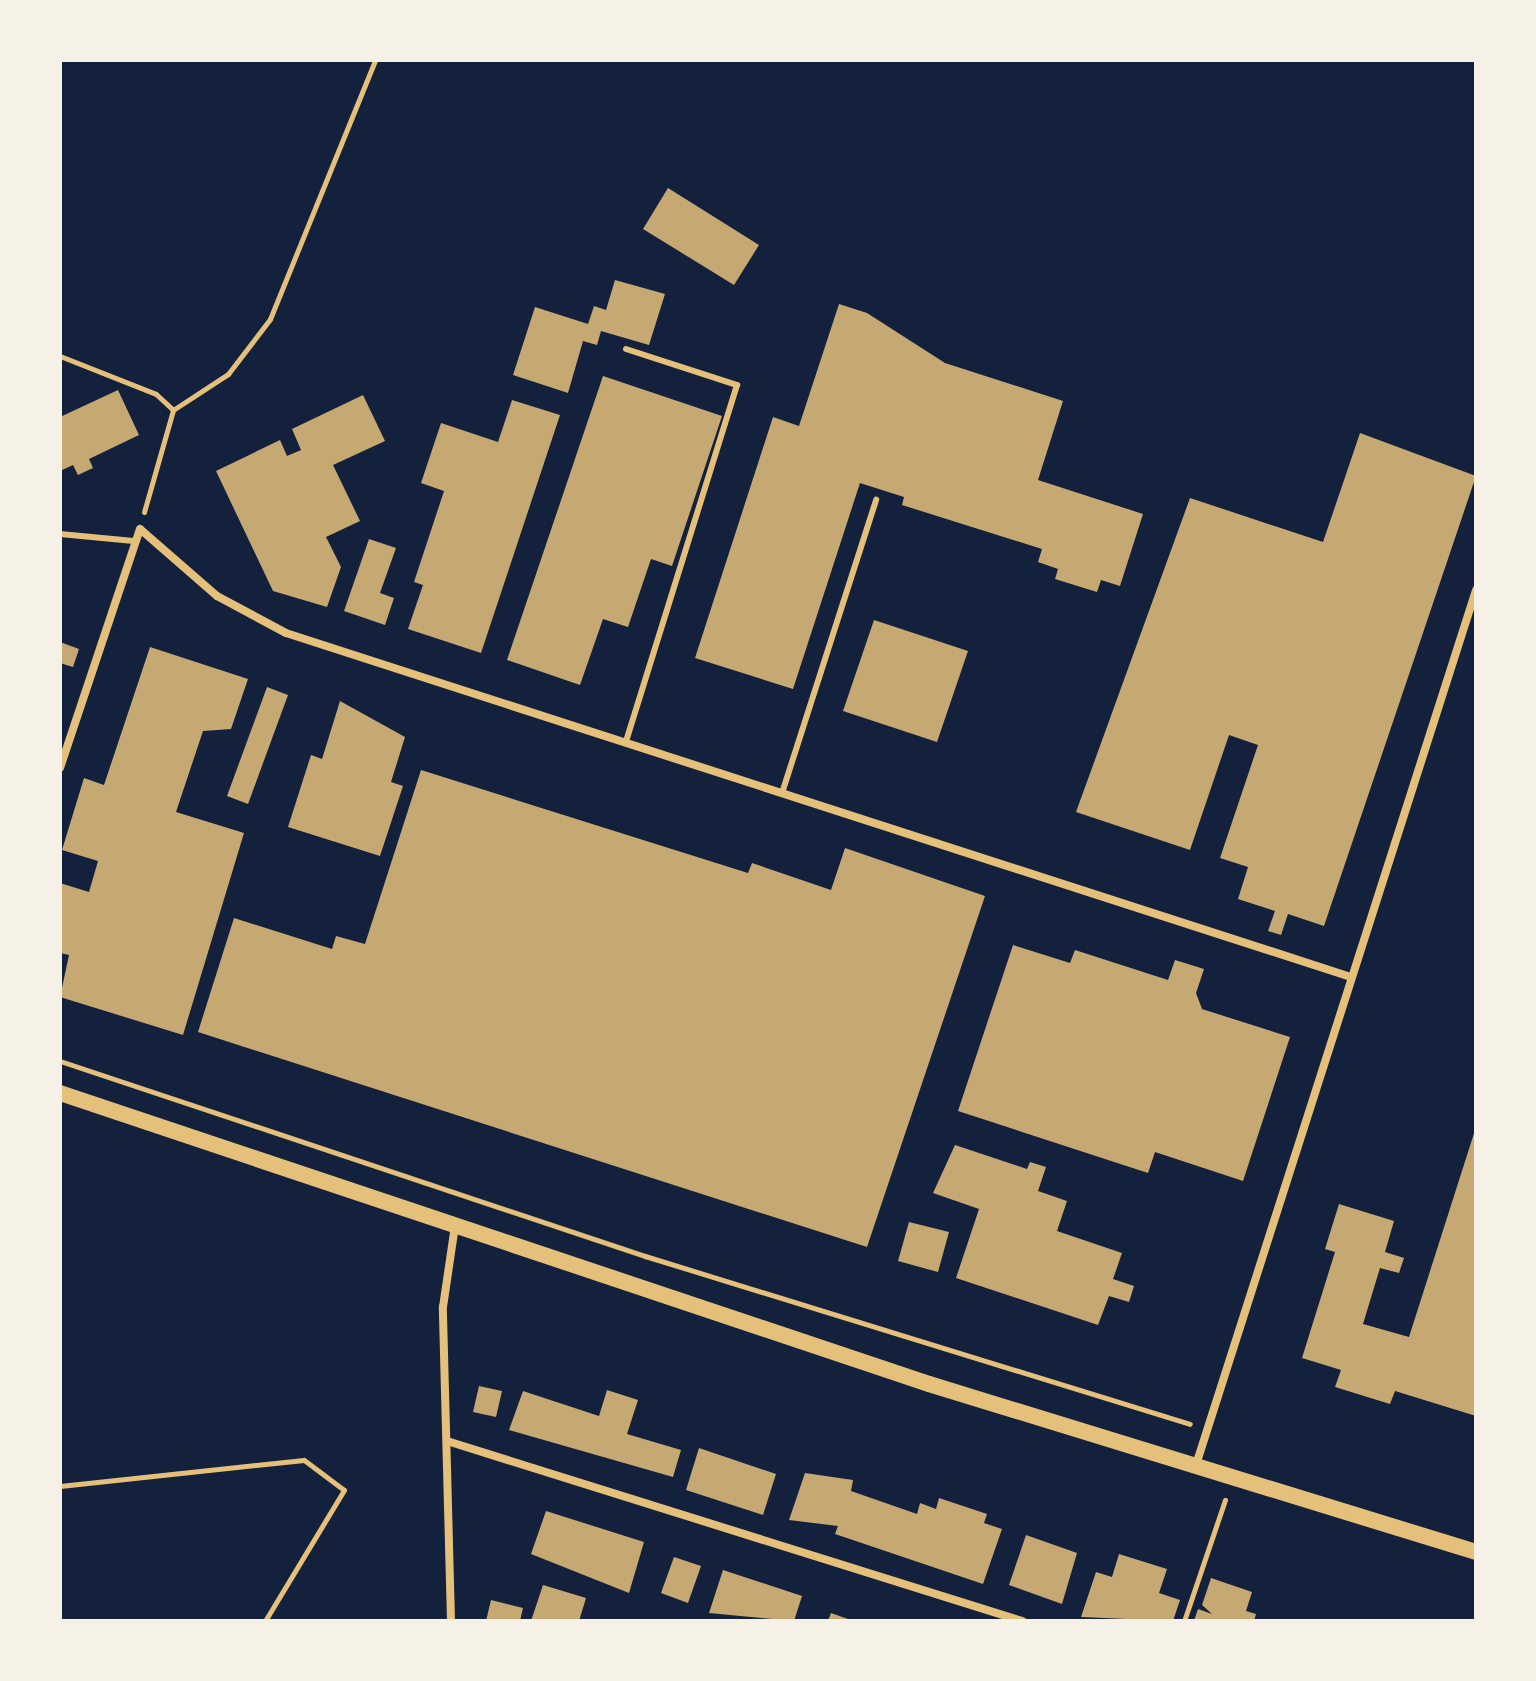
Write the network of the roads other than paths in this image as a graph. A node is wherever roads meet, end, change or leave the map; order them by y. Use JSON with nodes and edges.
{"nodes":[{"id":1,"x":626,"y":349,"type":"dead end"},
{"id":2,"x":876,"y":500,"type":"dead end"},
{"id":3,"x":60,"y":534,"type":"edge"},
{"id":4,"x":134,"y":541,"type":"junction"},
{"id":5,"x":1475,"y":595,"type":"edge"},
{"id":6,"x":627,"y":738,"type":"junction"},
{"id":7,"x":60,"y":768,"type":"edge"},
{"id":8,"x":783,"y":790,"type":"junction"},
{"id":9,"x":1351,"y":977,"type":"junction"},
{"id":10,"x":60,"y":1093,"type":"edge"},
{"id":11,"x":455,"y":1226,"type":"junction"},
{"id":12,"x":447,"y":1441,"type":"junction"},
{"id":13,"x":1194,"y":1469,"type":"junction"},
{"id":14,"x":1476,"y":1552,"type":"edge"},
{"id":15,"x":451,"y":1621,"type":"edge"},
{"id":16,"x":1022,"y":1621,"type":"edge"}],
"edges":[{"from":1,"to":6,"type":"lane"},
{"from":2,"to":8,"type":"lane"},
{"from":3,"to":4,"type":"lane"},
{"from":4,"to":6,"type":"street"},
{"from":4,"to":7,"type":"street"},
{"from":5,"to":9,"type":"street"},
{"from":6,"to":8,"type":"street"},
{"from":8,"to":9,"type":"street"},
{"from":9,"to":13,"type":"street"},
{"from":10,"to":11,"type":"main road"},
{"from":11,"to":12,"type":"street"},
{"from":11,"to":13,"type":"main road"},
{"from":12,"to":15,"type":"street"},
{"from":12,"to":16,"type":"street"},
{"from":13,"to":14,"type":"main road"}]}
